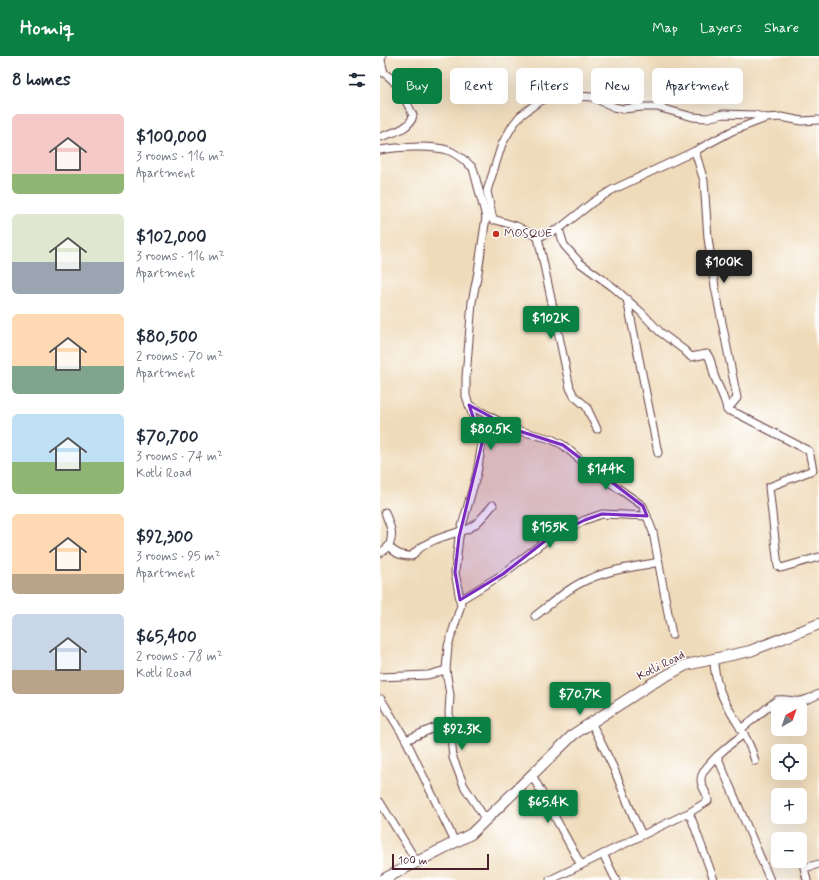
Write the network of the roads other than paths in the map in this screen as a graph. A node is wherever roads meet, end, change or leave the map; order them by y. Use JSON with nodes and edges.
{"nodes":[{"id":1,"x":382,"y":56,"type":"edge"},
{"id":2,"x":382,"y":72,"type":"edge"},
{"id":3,"x":766,"y":118,"type":"junction"},
{"id":4,"x":819,"y":120,"type":"edge"},
{"id":5,"x":380,"y":137,"type":"edge"},
{"id":6,"x":380,"y":150,"type":"edge"},
{"id":7,"x":695,"y":151,"type":"junction"},
{"id":8,"x":489,"y":218,"type":"junction"},
{"id":9,"x":559,"y":229,"type":"junction"},
{"id":10,"x":538,"y":238,"type":"junction"},
{"id":11,"x":627,"y":298,"type":"junction"},
{"id":12,"x":469,"y":405,"type":"junction"},
{"id":13,"x":727,"y":410,"type":"junction"},
{"id":14,"x":597,"y":429,"type":"dead end"},
{"id":15,"x":658,"y":453,"type":"dead end"},
{"id":16,"x":816,"y":469,"type":"edge"},
{"id":17,"x":493,"y":505,"type":"dead end"},
{"id":18,"x":385,"y":512,"type":"dead end"},
{"id":19,"x":647,"y":516,"type":"junction"},
{"id":20,"x":461,"y":531,"type":"junction"},
{"id":21,"x":388,"y":546,"type":"junction"},
{"id":22,"x":380,"y":553,"type":"edge"},
{"id":23,"x":819,"y":557,"type":"edge"},
{"id":24,"x":659,"y":562,"type":"junction"},
{"id":25,"x":460,"y":600,"type":"junction"},
{"id":26,"x":535,"y":616,"type":"dead end"},
{"id":27,"x":819,"y":624,"type":"edge"},
{"id":28,"x":672,"y":635,"type":"dead end"},
{"id":29,"x":714,"y":659,"type":"junction"},
{"id":30,"x":446,"y":670,"type":"junction"},
{"id":31,"x":380,"y":677,"type":"edge"},
{"id":32,"x":819,"y":694,"type":"edge"},
{"id":33,"x":381,"y":699,"type":"dead end"},
{"id":34,"x":450,"y":721,"type":"junction"},
{"id":35,"x":591,"y":722,"type":"junction"},
{"id":36,"x":743,"y":731,"type":"junction"},
{"id":37,"x":406,"y":740,"type":"junction"},
{"id":38,"x":717,"y":756,"type":"junction"},
{"id":39,"x":755,"y":761,"type":"dead end"},
{"id":40,"x":532,"y":775,"type":"junction"},
{"id":41,"x":380,"y":802,"type":"edge"},
{"id":42,"x":688,"y":814,"type":"junction"},
{"id":43,"x":486,"y":820,"type":"junction"},
{"id":44,"x":642,"y":835,"type":"junction"},
{"id":45,"x":455,"y":842,"type":"junction"},
{"id":46,"x":603,"y":854,"type":"junction"},
{"id":47,"x":418,"y":862,"type":"junction"},
{"id":48,"x":819,"y":864,"type":"edge"},
{"id":49,"x":581,"y":865,"type":"junction"},
{"id":50,"x":382,"y":880,"type":"edge"},
{"id":51,"x":550,"y":880,"type":"edge"},
{"id":52,"x":616,"y":880,"type":"edge"},
{"id":53,"x":714,"y":880,"type":"edge"},
{"id":54,"x":770,"y":880,"type":"edge"},
{"id":55,"x":807,"y":880,"type":"edge"}],
"edges":[{"from":1,"to":2,"type":"street"},
{"from":2,"to":5,"type":"street"},
{"from":3,"to":4,"type":"street"},
{"from":3,"to":7,"type":"street"},
{"from":3,"to":8,"type":"street"},
{"from":6,"to":8,"type":"street"},
{"from":7,"to":9,"type":"street"},
{"from":7,"to":13,"type":"street"},
{"from":8,"to":10,"type":"street"},
{"from":8,"to":12,"type":"street"},
{"from":9,"to":10,"type":"street"},
{"from":9,"to":11,"type":"street"},
{"from":10,"to":14,"type":"street"},
{"from":11,"to":13,"type":"street"},
{"from":11,"to":15,"type":"street"},
{"from":12,"to":19,"type":"street"},
{"from":12,"to":20,"type":"street"},
{"from":13,"to":16,"type":"street"},
{"from":16,"to":23,"type":"street"},
{"from":17,"to":20,"type":"street"},
{"from":18,"to":21,"type":"street"},
{"from":19,"to":24,"type":"street"},
{"from":19,"to":25,"type":"street"},
{"from":20,"to":21,"type":"street"},
{"from":20,"to":25,"type":"street"},
{"from":21,"to":22,"type":"street"},
{"from":24,"to":26,"type":"street"},
{"from":24,"to":28,"type":"street"},
{"from":25,"to":30,"type":"street"},
{"from":27,"to":29,"type":"main road","name":"Kotli Road"},
{"from":29,"to":35,"type":"main road","name":"Kotli Road"},
{"from":29,"to":36,"type":"street"},
{"from":30,"to":31,"type":"street"},
{"from":30,"to":34,"type":"street"},
{"from":32,"to":36,"type":"street"},
{"from":33,"to":37,"type":"street"},
{"from":34,"to":37,"type":"street"},
{"from":34,"to":43,"type":"street"},
{"from":35,"to":40,"type":"main road","name":"Kotli Road"},
{"from":35,"to":44,"type":"street"},
{"from":36,"to":38,"type":"street"},
{"from":36,"to":39,"type":"street"},
{"from":37,"to":45,"type":"street"},
{"from":38,"to":42,"type":"street"},
{"from":38,"to":54,"type":"street"},
{"from":40,"to":43,"type":"main road","name":"Kotli Road"},
{"from":40,"to":49,"type":"street"},
{"from":41,"to":47,"type":"street"},
{"from":42,"to":44,"type":"street"},
{"from":42,"to":53,"type":"street"},
{"from":43,"to":45,"type":"main road","name":"Kotli Road"},
{"from":44,"to":46,"type":"street"},
{"from":45,"to":47,"type":"main road","name":"Kotli Road"},
{"from":46,"to":49,"type":"street"},
{"from":46,"to":52,"type":"street"},
{"from":47,"to":50,"type":"main road","name":"Kotli Road"},
{"from":48,"to":55,"type":"street"},
{"from":49,"to":51,"type":"street"}]}
